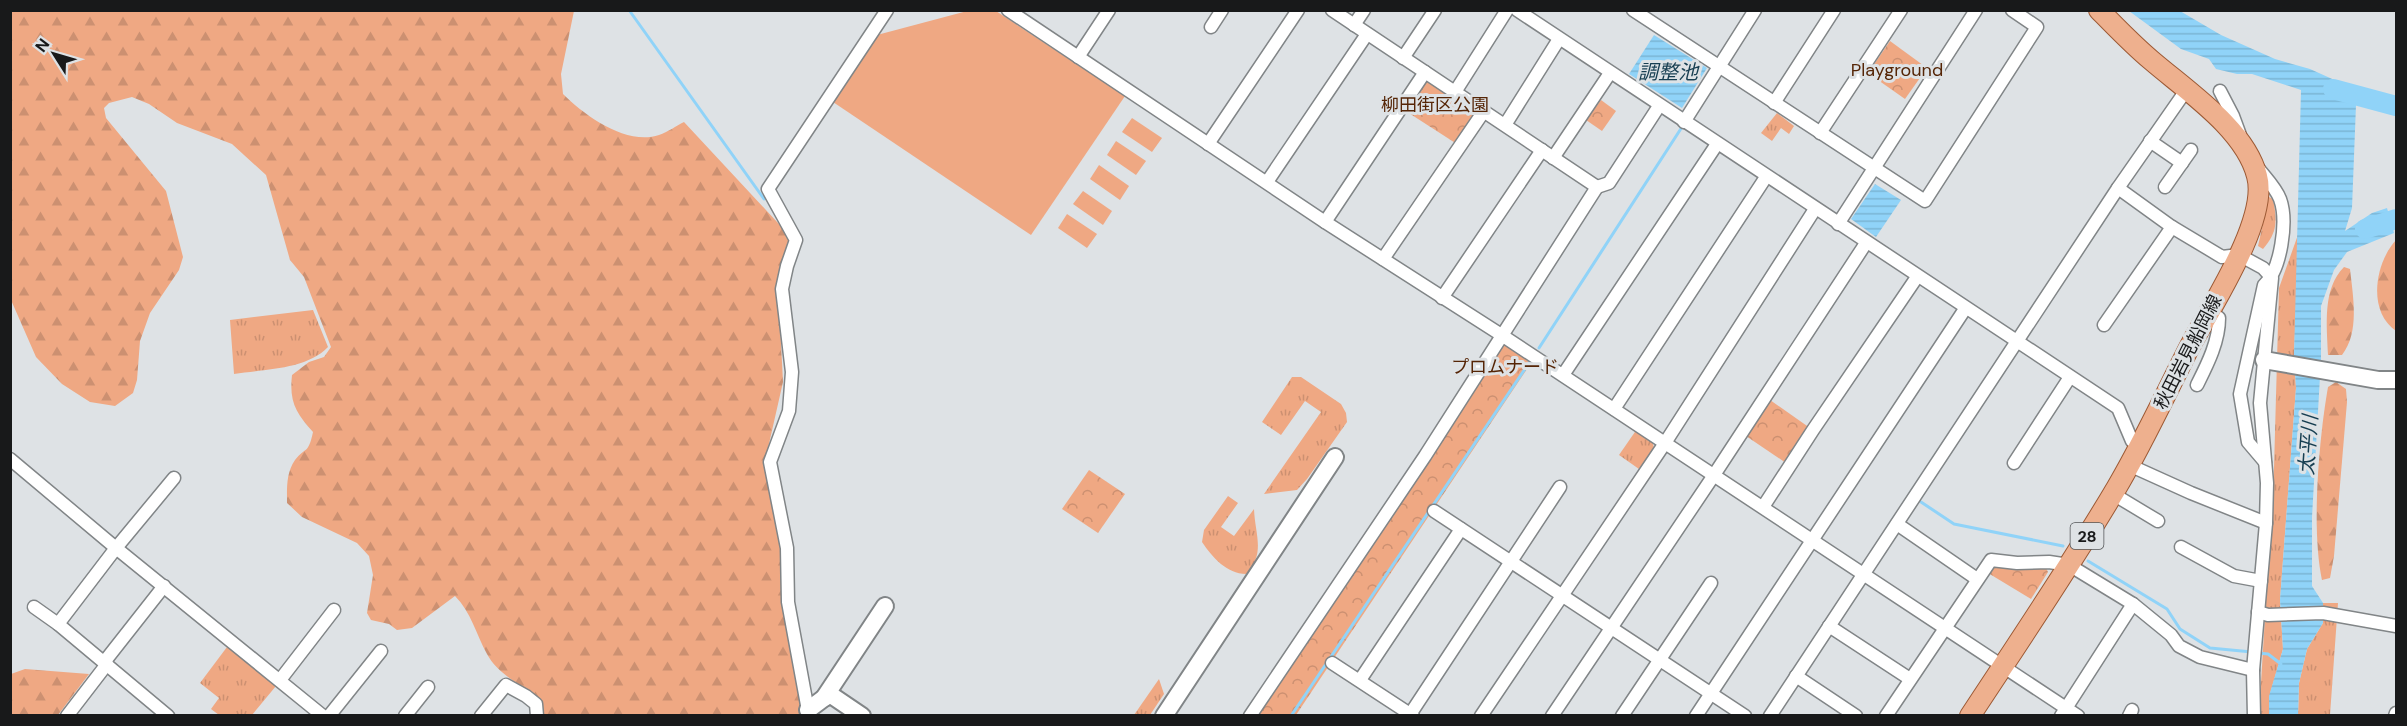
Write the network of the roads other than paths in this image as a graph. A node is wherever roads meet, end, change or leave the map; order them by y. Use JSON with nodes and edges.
{"nodes":[{"id":1,"x":887,"y":10,"type":"edge"},
{"id":2,"x":1008,"y":10,"type":"edge"},
{"id":3,"x":1109,"y":10,"type":"edge"},
{"id":4,"x":1222,"y":10,"type":"edge"},
{"id":5,"x":1298,"y":10,"type":"edge"},
{"id":6,"x":1332,"y":10,"type":"edge"},
{"id":7,"x":1364,"y":10,"type":"edge"},
{"id":8,"x":1435,"y":10,"type":"edge"},
{"id":9,"x":1507,"y":10,"type":"edge"},
{"id":10,"x":1517,"y":10,"type":"edge"},
{"id":11,"x":1633,"y":10,"type":"edge"},
{"id":12,"x":1755,"y":10,"type":"edge"},
{"id":13,"x":1834,"y":10,"type":"edge"},
{"id":14,"x":1901,"y":10,"type":"edge"},
{"id":15,"x":1976,"y":10,"type":"edge"},
{"id":16,"x":2012,"y":10,"type":"edge"},
{"id":17,"x":2099,"y":10,"type":"edge"},
{"id":18,"x":1354,"y":25,"type":"junction"},
{"id":19,"x":1211,"y":27,"type":"dead end"},
{"id":20,"x":1367,"y":34,"type":"junction"},
{"id":21,"x":1559,"y":39,"type":"junction"},
{"id":22,"x":1078,"y":57,"type":"junction"},
{"id":23,"x":1404,"y":58,"type":"junction"},
{"id":24,"x":1719,"y":67,"type":"junction"},
{"id":25,"x":1425,"y":72,"type":"junction"},
{"id":26,"x":1610,"y":73,"type":"junction"},
{"id":27,"x":2187,"y":89,"type":"junction"},
{"id":28,"x":2220,"y":91,"type":"dead end"},
{"id":29,"x":1455,"y":92,"type":"junction"},
{"id":30,"x":1774,"y":103,"type":"junction"},
{"id":31,"x":1659,"y":105,"type":"junction"},
{"id":32,"x":1484,"y":111,"type":"junction"},
{"id":33,"x":2233,"y":117,"type":"junction"},
{"id":34,"x":1684,"y":122,"type":"junction"},
{"id":35,"x":1505,"y":125,"type":"junction"},
{"id":36,"x":1820,"y":133,"type":"junction"},
{"id":37,"x":2150,"y":141,"type":"junction"},
{"id":38,"x":1208,"y":144,"type":"junction"},
{"id":39,"x":1718,"y":144,"type":"junction"},
{"id":40,"x":2244,"y":148,"type":"junction"},
{"id":41,"x":1542,"y":150,"type":"junction"},
{"id":42,"x":2191,"y":150,"type":"dead end"},
{"id":43,"x":1553,"y":158,"type":"junction"},
{"id":44,"x":2182,"y":163,"type":"junction"},
{"id":45,"x":1874,"y":168,"type":"junction"},
{"id":46,"x":1766,"y":177,"type":"junction"},
{"id":47,"x":1267,"y":182,"type":"junction"},
{"id":48,"x":2269,"y":182,"type":"junction"},
{"id":49,"x":1597,"y":187,"type":"junction"},
{"id":50,"x":2165,"y":187,"type":"dead end"},
{"id":51,"x":2118,"y":188,"type":"junction"},
{"id":52,"x":1815,"y":209,"type":"junction"},
{"id":53,"x":1325,"y":222,"type":"junction"},
{"id":54,"x":1838,"y":224,"type":"junction"},
{"id":55,"x":2172,"y":227,"type":"junction"},
{"id":56,"x":1866,"y":243,"type":"junction"},
{"id":57,"x":2239,"y":255,"type":"junction"},
{"id":58,"x":1383,"y":260,"type":"junction"},
{"id":59,"x":1917,"y":278,"type":"junction"},
{"id":60,"x":2272,"y":278,"type":"junction"},
{"id":61,"x":1442,"y":298,"type":"junction"},
{"id":62,"x":1965,"y":309,"type":"junction"},
{"id":63,"x":2209,"y":311,"type":"junction"},
{"id":64,"x":2104,"y":325,"type":"dead end"},
{"id":65,"x":1503,"y":336,"type":"junction"},
{"id":66,"x":2016,"y":343,"type":"junction"},
{"id":67,"x":2264,"y":360,"type":"junction"},
{"id":68,"x":1563,"y":375,"type":"junction"},
{"id":69,"x":2070,"y":377,"type":"junction"},
{"id":70,"x":2397,"y":380,"type":"edge"},
{"id":71,"x":2197,"y":386,"type":"dead end"},
{"id":72,"x":1614,"y":409,"type":"junction"},
{"id":73,"x":1665,"y":443,"type":"junction"},
{"id":74,"x":2140,"y":445,"type":"junction"},
{"id":75,"x":1335,"y":457,"type":"dead end"},
{"id":76,"x":10,"y":459,"type":"edge"},
{"id":77,"x":2265,"y":462,"type":"junction"},
{"id":78,"x":2014,"y":463,"type":"dead end"},
{"id":79,"x":2129,"y":465,"type":"junction"},
{"id":80,"x":1714,"y":475,"type":"junction"},
{"id":81,"x":174,"y":478,"type":"dead end"},
{"id":82,"x":1560,"y":487,"type":"dead end"},
{"id":83,"x":2113,"y":494,"type":"junction"},
{"id":84,"x":1763,"y":507,"type":"junction"},
{"id":85,"x":1434,"y":511,"type":"dead end"},
{"id":86,"x":2158,"y":521,"type":"dead end"},
{"id":87,"x":2266,"y":523,"type":"junction"},
{"id":88,"x":1897,"y":524,"type":"junction"},
{"id":89,"x":1461,"y":529,"type":"junction"},
{"id":90,"x":1812,"y":540,"type":"junction"},
{"id":91,"x":2181,"y":547,"type":"dead end"},
{"id":92,"x":116,"y":548,"type":"junction"},
{"id":93,"x":1511,"y":562,"type":"junction"},
{"id":94,"x":2069,"y":565,"type":"junction"},
{"id":95,"x":1864,"y":574,"type":"junction"},
{"id":96,"x":1977,"y":579,"type":"junction"},
{"id":97,"x":2261,"y":582,"type":"junction"},
{"id":98,"x":1711,"y":583,"type":"dead end"},
{"id":99,"x":164,"y":586,"type":"junction"},
{"id":100,"x":1561,"y":596,"type":"junction"},
{"id":101,"x":2133,"y":604,"type":"junction"},
{"id":102,"x":885,"y":606,"type":"dead end"},
{"id":103,"x":34,"y":607,"type":"dead end"},
{"id":104,"x":334,"y":610,"type":"dead end"},
{"id":105,"x":2263,"y":613,"type":"junction"},
{"id":106,"x":58,"y":624,"type":"junction"},
{"id":107,"x":1829,"y":626,"type":"junction"},
{"id":108,"x":2397,"y":626,"type":"edge"},
{"id":109,"x":1610,"y":627,"type":"junction"},
{"id":110,"x":1944,"y":627,"type":"junction"},
{"id":111,"x":381,"y":651,"type":"dead end"},
{"id":112,"x":1660,"y":658,"type":"junction"},
{"id":113,"x":2254,"y":658,"type":"junction"},
{"id":114,"x":106,"y":663,"type":"junction"},
{"id":115,"x":1332,"y":663,"type":"dead end"},
{"id":116,"x":2003,"y":665,"type":"junction"},
{"id":117,"x":1796,"y":676,"type":"junction"},
{"id":118,"x":1910,"y":679,"type":"junction"},
{"id":119,"x":280,"y":680,"type":"junction"},
{"id":120,"x":1360,"y":680,"type":"junction"},
{"id":121,"x":429,"y":687,"type":"dead end"},
{"id":122,"x":1711,"y":692,"type":"junction"},
{"id":123,"x":824,"y":698,"type":"junction"},
{"id":124,"x":2064,"y":711,"type":"edge"},
{"id":125,"x":808,"y":712,"type":"edge"},
{"id":126,"x":72,"y":714,"type":"edge"},
{"id":127,"x":1411,"y":715,"type":"edge"},
{"id":128,"x":168,"y":716,"type":"edge"},
{"id":129,"x":323,"y":716,"type":"edge"},
{"id":130,"x":329,"y":716,"type":"edge"},
{"id":131,"x":405,"y":716,"type":"edge"},
{"id":132,"x":481,"y":716,"type":"edge"},
{"id":133,"x":537,"y":716,"type":"edge"},
{"id":134,"x":862,"y":716,"type":"edge"},
{"id":135,"x":1164,"y":716,"type":"edge"},
{"id":136,"x":1250,"y":716,"type":"edge"},
{"id":137,"x":1481,"y":716,"type":"edge"},
{"id":138,"x":1552,"y":716,"type":"edge"},
{"id":139,"x":1622,"y":716,"type":"edge"},
{"id":140,"x":1696,"y":716,"type":"edge"},
{"id":141,"x":1745,"y":716,"type":"edge"},
{"id":142,"x":1770,"y":716,"type":"edge"},
{"id":143,"x":1856,"y":716,"type":"edge"},
{"id":144,"x":1886,"y":716,"type":"edge"},
{"id":145,"x":1970,"y":716,"type":"edge"},
{"id":146,"x":2078,"y":716,"type":"edge"},
{"id":147,"x":2254,"y":716,"type":"edge"}],
"edges":[{"from":1,"to":125,"type":"street"},
{"from":2,"to":22,"type":"street"},
{"from":3,"to":22,"type":"street"},
{"from":4,"to":19,"type":"street"},
{"from":5,"to":38,"type":"street"},
{"from":6,"to":18,"type":"street"},
{"from":7,"to":18,"type":"street"},
{"from":8,"to":23,"type":"street"},
{"from":9,"to":29,"type":"street"},
{"from":10,"to":21,"type":"street"},
{"from":11,"to":24,"type":"street"},
{"from":12,"to":24,"type":"street"},
{"from":13,"to":30,"type":"street"},
{"from":14,"to":36,"type":"street"},
{"from":15,"to":45,"type":"street"},
{"from":16,"to":45,"type":"street"},
{"from":17,"to":27,"type":"main road","name":"秋田岩見船岡線","number":"28"},
{"from":18,"to":20,"type":"street"},
{"from":20,"to":23,"type":"street"},
{"from":20,"to":47,"type":"street"},
{"from":21,"to":26,"type":"street"},
{"from":21,"to":35,"type":"street"},
{"from":22,"to":38,"type":"street"},
{"from":23,"to":25,"type":"street"},
{"from":24,"to":30,"type":"street"},
{"from":24,"to":34,"type":"street"},
{"from":25,"to":29,"type":"street"},
{"from":25,"to":53,"type":"street"},
{"from":26,"to":31,"type":"street"},
{"from":26,"to":43,"type":"street"},
{"from":27,"to":37,"type":"street"},
{"from":27,"to":40,"type":"main road","name":"秋田岩見船岡線","number":"28"},
{"from":28,"to":33,"type":"street"},
{"from":29,"to":32,"type":"street"},
{"from":30,"to":36,"type":"street"},
{"from":31,"to":34,"type":"street"},
{"from":31,"to":49,"type":"street"},
{"from":32,"to":35,"type":"street"},
{"from":32,"to":58,"type":"street"},
{"from":33,"to":40,"type":"street"},
{"from":33,"to":48,"type":"street"},
{"from":34,"to":39,"type":"street"},
{"from":35,"to":41,"type":"street"},
{"from":36,"to":45,"type":"street"},
{"from":37,"to":44,"type":"street"},
{"from":37,"to":51,"type":"street"},
{"from":38,"to":47,"type":"street"},
{"from":39,"to":46,"type":"street"},
{"from":39,"to":68,"type":"street"},
{"from":40,"to":48,"type":"street"},
{"from":40,"to":57,"type":"main road","name":"秋田岩見船岡線","number":"28"},
{"from":41,"to":43,"type":"street"},
{"from":41,"to":61,"type":"street"},
{"from":42,"to":44,"type":"street"},
{"from":43,"to":49,"type":"street"},
{"from":44,"to":50,"type":"street"},
{"from":45,"to":54,"type":"street"},
{"from":46,"to":52,"type":"street"},
{"from":46,"to":72,"type":"street"},
{"from":47,"to":53,"type":"street"},
{"from":48,"to":60,"type":"street"},
{"from":49,"to":65,"type":"street"},
{"from":51,"to":55,"type":"street"},
{"from":51,"to":66,"type":"street"},
{"from":52,"to":54,"type":"street"},
{"from":52,"to":73,"type":"street"},
{"from":53,"to":58,"type":"street"},
{"from":54,"to":56,"type":"street"},
{"from":55,"to":57,"type":"street"},
{"from":55,"to":64,"type":"street"},
{"from":56,"to":59,"type":"street"},
{"from":56,"to":80,"type":"street"},
{"from":57,"to":60,"type":"street"},
{"from":57,"to":63,"type":"main road","name":"秋田岩見船岡線","number":"28"},
{"from":58,"to":61,"type":"street"},
{"from":59,"to":62,"type":"street"},
{"from":59,"to":84,"type":"street"},
{"from":60,"to":67,"type":"street"},
{"from":60,"to":77,"type":"street"},
{"from":61,"to":65,"type":"street"},
{"from":62,"to":66,"type":"street"},
{"from":62,"to":90,"type":"street"},
{"from":63,"to":71,"type":"street"},
{"from":63,"to":74,"type":"main road","name":"秋田岩見船岡線","number":"28"},
{"from":65,"to":68,"type":"street"},
{"from":65,"to":136,"type":"street"},
{"from":66,"to":69,"type":"street"},
{"from":66,"to":88,"type":"street"},
{"from":67,"to":70,"type":"street"},
{"from":67,"to":77,"type":"street"},
{"from":68,"to":72,"type":"street"},
{"from":69,"to":74,"type":"street"},
{"from":69,"to":78,"type":"street"},
{"from":72,"to":73,"type":"street"},
{"from":73,"to":80,"type":"street"},
{"from":73,"to":100,"type":"street"},
{"from":74,"to":79,"type":"main road","name":"秋田岩見船岡線","number":"28"},
{"from":75,"to":135,"type":"street"},
{"from":76,"to":92,"type":"street"},
{"from":77,"to":87,"type":"street"},
{"from":79,"to":83,"type":"main road","name":"秋田岩見船岡線","number":"28"},
{"from":79,"to":87,"type":"street"},
{"from":80,"to":84,"type":"street"},
{"from":80,"to":109,"type":"street"},
{"from":81,"to":92,"type":"street"},
{"from":82,"to":93,"type":"street"},
{"from":83,"to":86,"type":"street"},
{"from":83,"to":94,"type":"main road","name":"秋田岩見船岡線","number":"28"},
{"from":84,"to":90,"type":"street"},
{"from":85,"to":89,"type":"street"},
{"from":87,"to":97,"type":"street"},
{"from":88,"to":95,"type":"street"},
{"from":88,"to":96,"type":"street"},
{"from":89,"to":93,"type":"street"},
{"from":89,"to":120,"type":"street"},
{"from":90,"to":95,"type":"street"},
{"from":90,"to":122,"type":"street"},
{"from":91,"to":97,"type":"street"},
{"from":92,"to":99,"type":"street"},
{"from":92,"to":106,"type":"street"},
{"from":93,"to":100,"type":"street"},
{"from":93,"to":127,"type":"street"},
{"from":94,"to":96,"type":"street"},
{"from":94,"to":101,"type":"street"},
{"from":94,"to":116,"type":"main road","name":"秋田岩見船岡線","number":"28"},
{"from":95,"to":107,"type":"street"},
{"from":95,"to":110,"type":"street"},
{"from":96,"to":110,"type":"street"},
{"from":97,"to":105,"type":"street"},
{"from":98,"to":112,"type":"street"},
{"from":99,"to":114,"type":"street"},
{"from":99,"to":119,"type":"street"},
{"from":100,"to":109,"type":"street"},
{"from":100,"to":137,"type":"street"},
{"from":101,"to":113,"type":"street"},
{"from":101,"to":124,"type":"street"},
{"from":102,"to":123,"type":"street"},
{"from":103,"to":106,"type":"street"},
{"from":104,"to":119,"type":"street"},
{"from":105,"to":108,"type":"street"},
{"from":105,"to":113,"type":"street"},
{"from":106,"to":114,"type":"street"},
{"from":107,"to":117,"type":"street"},
{"from":107,"to":118,"type":"street"},
{"from":109,"to":112,"type":"street"},
{"from":109,"to":138,"type":"street"},
{"from":110,"to":116,"type":"street"},
{"from":110,"to":118,"type":"street"},
{"from":111,"to":130,"type":"street"},
{"from":112,"to":122,"type":"street"},
{"from":112,"to":139,"type":"street"},
{"from":113,"to":147,"type":"street"},
{"from":114,"to":126,"type":"street"},
{"from":114,"to":128,"type":"street"},
{"from":115,"to":120,"type":"street"},
{"from":116,"to":124,"type":"street"},
{"from":116,"to":145,"type":"main road","name":"秋田岩見船岡線","number":"28"},
{"from":117,"to":142,"type":"street"},
{"from":117,"to":143,"type":"street"},
{"from":118,"to":144,"type":"street"},
{"from":119,"to":129,"type":"street"},
{"from":120,"to":127,"type":"street"},
{"from":121,"to":131,"type":"street"},
{"from":122,"to":140,"type":"street"},
{"from":122,"to":141,"type":"street"},
{"from":123,"to":125,"type":"street"},
{"from":123,"to":134,"type":"street"},
{"from":124,"to":146,"type":"street"},
{"from":132,"to":133,"type":"street"}]}
